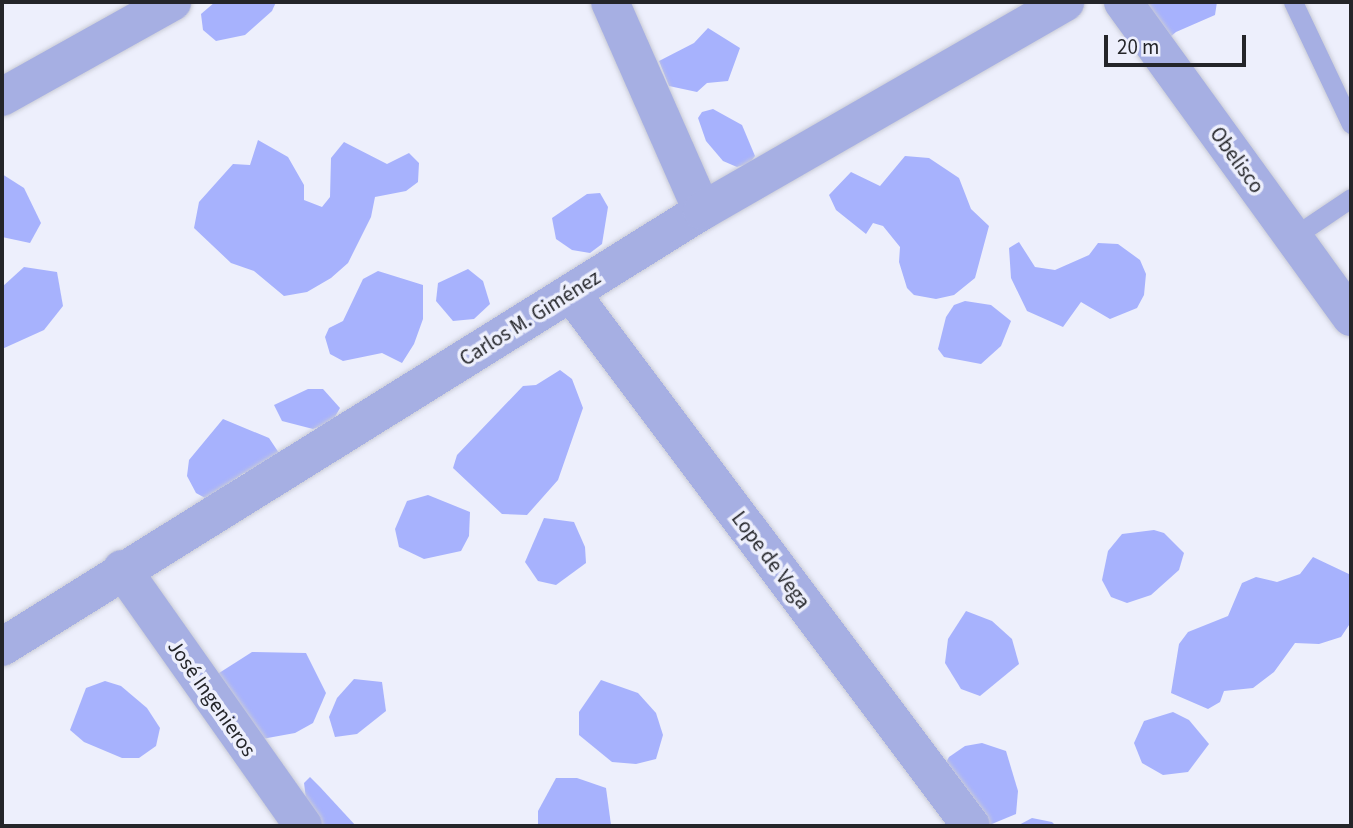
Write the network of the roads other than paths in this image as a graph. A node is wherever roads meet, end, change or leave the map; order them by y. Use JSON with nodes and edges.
{"nodes":[{"id":1,"x":172,"y":2,"type":"edge"},
{"id":2,"x":610,"y":2,"type":"edge"},
{"id":3,"x":1065,"y":2,"type":"edge"},
{"id":4,"x":1123,"y":2,"type":"edge"},
{"id":5,"x":1293,"y":2,"type":"edge"},
{"id":6,"x":2,"y":97,"type":"edge"},
{"id":7,"x":1351,"y":124,"type":"edge"},
{"id":8,"x":1351,"y":198,"type":"edge"},
{"id":9,"x":702,"y":211,"type":"junction"},
{"id":10,"x":1293,"y":237,"type":"junction"},
{"id":11,"x":571,"y":293,"type":"junction"},
{"id":12,"x":1351,"y":317,"type":"edge"},
{"id":13,"x":122,"y":569,"type":"junction"},
{"id":14,"x":2,"y":647,"type":"edge"},
{"id":15,"x":303,"y":826,"type":"edge"},
{"id":16,"x":971,"y":826,"type":"edge"}],
"edges":[{"from":1,"to":6,"type":"street"},
{"from":2,"to":9,"type":"street"},
{"from":3,"to":9,"type":"street","name":"Carlos M. Giménez"},
{"from":4,"to":10,"type":"street","name":"Obelisco"},
{"from":5,"to":7,"type":"lane"},
{"from":8,"to":10,"type":"lane"},
{"from":9,"to":11,"type":"street","name":"Carlos M. Giménez"},
{"from":10,"to":12,"type":"street","name":"Obelisco"},
{"from":11,"to":13,"type":"street","name":"Carlos M. Giménez"},
{"from":11,"to":16,"type":"street","name":"Lope de Vega"},
{"from":13,"to":14,"type":"street","name":"Carlos M. Giménez"},
{"from":13,"to":15,"type":"street","name":"José Ingenieros"}]}
